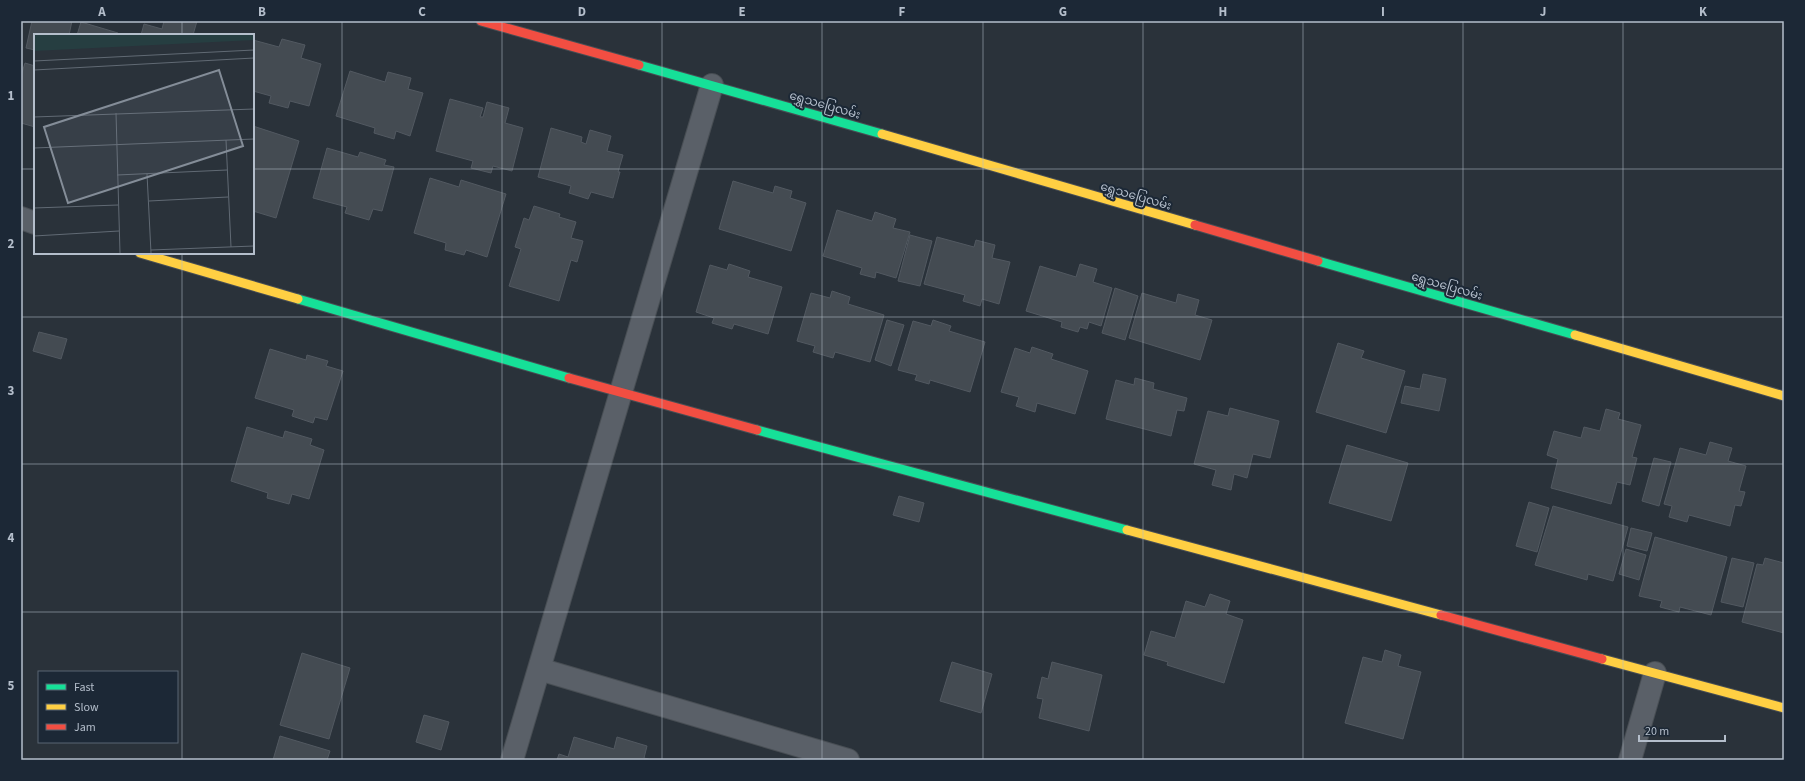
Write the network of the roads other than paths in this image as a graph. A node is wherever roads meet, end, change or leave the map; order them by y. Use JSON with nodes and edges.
{"nodes":[{"id":1,"x":481,"y":21,"type":"edge"},
{"id":2,"x":712,"y":85,"type":"junction"},
{"id":3,"x":21,"y":218,"type":"edge"},
{"id":4,"x":34,"y":222,"type":"edge"},
{"id":5,"x":143,"y":254,"type":"edge"},
{"id":6,"x":621,"y":393,"type":"junction"},
{"id":7,"x":1784,"y":396,"type":"edge"},
{"id":8,"x":539,"y":670,"type":"junction"},
{"id":9,"x":1655,"y":673,"type":"junction"},
{"id":10,"x":1784,"y":708,"type":"edge"},
{"id":11,"x":820,"y":756,"type":"edge"},
{"id":12,"x":512,"y":760,"type":"edge"},
{"id":13,"x":848,"y":760,"type":"edge"},
{"id":14,"x":1630,"y":760,"type":"edge"}],
"edges":[{"from":1,"to":2,"type":"street","name":"ရွှေသပြေလမ်း"},
{"from":2,"to":6,"type":"street"},
{"from":2,"to":7,"type":"street","name":"ရွှေသပြေလမ်း"},
{"from":3,"to":4,"type":"street"},
{"from":5,"to":6,"type":"street"},
{"from":6,"to":8,"type":"street"},
{"from":6,"to":9,"type":"street"},
{"from":8,"to":11,"type":"street"},
{"from":8,"to":12,"type":"street"},
{"from":9,"to":10,"type":"street"},
{"from":9,"to":14,"type":"street"},
{"from":11,"to":13,"type":"street"}]}
